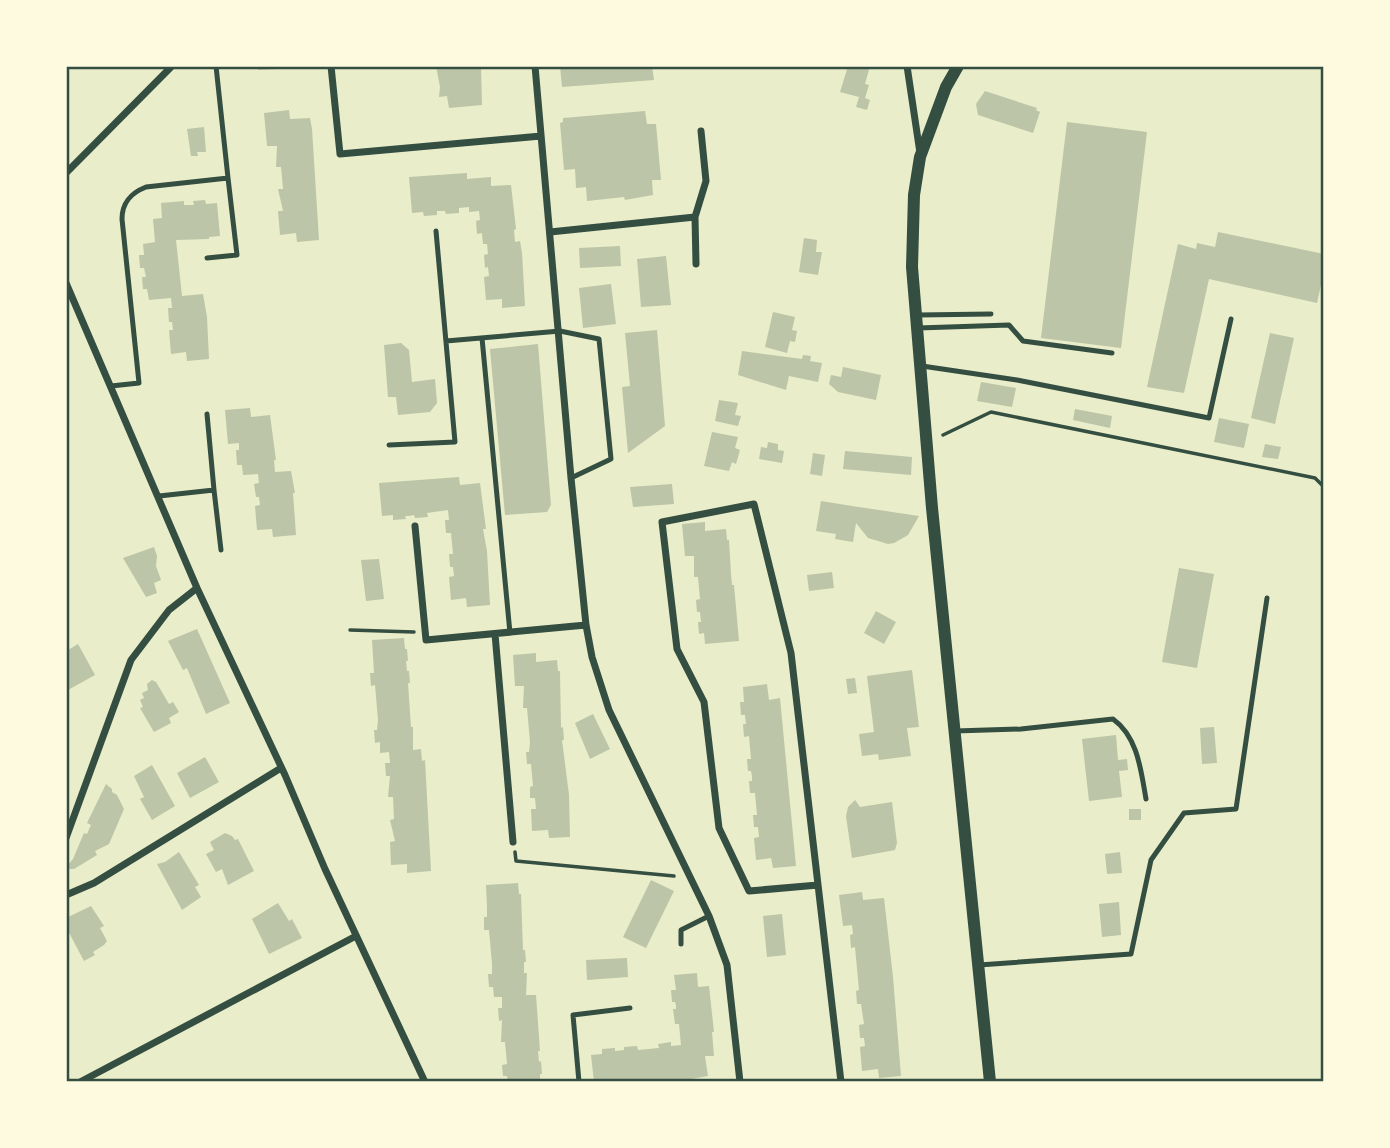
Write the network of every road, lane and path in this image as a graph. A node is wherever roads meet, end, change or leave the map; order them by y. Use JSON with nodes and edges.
{"nodes":[{"id":1,"x":172,"y":66,"type":"edge"},
{"id":2,"x":216,"y":66,"type":"edge"},
{"id":3,"x":331,"y":66,"type":"edge"},
{"id":4,"x":535,"y":66,"type":"edge"},
{"id":5,"x":907,"y":66,"type":"edge"},
{"id":6,"x":958,"y":66,"type":"edge"},
{"id":7,"x":701,"y":131,"type":"dead end"},
{"id":8,"x":541,"y":136,"type":"junction"},
{"id":9,"x":920,"y":158,"type":"junction"},
{"id":10,"x":66,"y":173,"type":"edge"},
{"id":11,"x":228,"y":178,"type":"junction"},
{"id":12,"x":695,"y":217,"type":"junction"},
{"id":13,"x":436,"y":231,"type":"dead end"},
{"id":14,"x":550,"y":232,"type":"junction"},
{"id":15,"x":206,"y":258,"type":"dead end"},
{"id":16,"x":696,"y":264,"type":"dead end"},
{"id":17,"x":66,"y":283,"type":"edge"},
{"id":18,"x":991,"y":314,"type":"dead end"},
{"id":19,"x":1231,"y":319,"type":"dead end"},
{"id":20,"x":918,"y":321,"type":"junction"},
{"id":21,"x":560,"y":331,"type":"junction"},
{"id":22,"x":482,"y":338,"type":"junction"},
{"id":23,"x":446,"y":341,"type":"junction"},
{"id":24,"x":1112,"y":353,"type":"dead end"},
{"id":25,"x":922,"y":366,"type":"junction"},
{"id":26,"x":111,"y":386,"type":"junction"},
{"id":27,"x":207,"y":414,"type":"dead end"},
{"id":28,"x":928,"y":443,"type":"junction"},
{"id":29,"x":389,"y":445,"type":"dead end"},
{"id":30,"x":571,"y":478,"type":"junction"},
{"id":31,"x":1324,"y":487,"type":"edge"},
{"id":32,"x":215,"y":490,"type":"junction"},
{"id":33,"x":159,"y":496,"type":"junction"},
{"id":34,"x":415,"y":526,"type":"dead end"},
{"id":35,"x":220,"y":550,"type":"dead end"},
{"id":36,"x":197,"y":588,"type":"junction"},
{"id":37,"x":1267,"y":598,"type":"dead end"},
{"id":38,"x":586,"y":625,"type":"junction"},
{"id":39,"x":350,"y":629,"type":"dead end"},
{"id":40,"x":510,"y":633,"type":"junction"},
{"id":41,"x":495,"y":634,"type":"junction"},
{"id":42,"x":426,"y":640,"type":"junction"},
{"id":43,"x":955,"y":731,"type":"junction"},
{"id":44,"x":281,"y":768,"type":"junction"},
{"id":45,"x":1146,"y":799,"type":"dead end"},
{"id":46,"x":66,"y":838,"type":"edge"},
{"id":47,"x":513,"y":842,"type":"joint"},
{"id":48,"x":690,"y":877,"type":"junction"},
{"id":49,"x":818,"y":885,"type":"junction"},
{"id":50,"x":66,"y":895,"type":"edge"},
{"id":51,"x":709,"y":916,"type":"junction"},
{"id":52,"x":356,"y":936,"type":"junction"},
{"id":53,"x":681,"y":944,"type":"dead end"},
{"id":54,"x":978,"y":965,"type":"junction"},
{"id":55,"x":630,"y":1008,"type":"dead end"},
{"id":56,"x":80,"y":1082,"type":"edge"},
{"id":57,"x":425,"y":1082,"type":"edge"},
{"id":58,"x":579,"y":1082,"type":"edge"},
{"id":59,"x":740,"y":1082,"type":"edge"},
{"id":60,"x":841,"y":1082,"type":"edge"},
{"id":61,"x":990,"y":1082,"type":"edge"}],
"edges":[{"from":1,"to":10,"type":"street"},
{"from":2,"to":11,"type":"lane"},
{"from":3,"to":8,"type":"street"},
{"from":4,"to":8,"type":"street"},
{"from":5,"to":9,"type":"street"},
{"from":6,"to":9,"type":"street"},
{"from":7,"to":12,"type":"street"},
{"from":8,"to":14,"type":"street"},
{"from":9,"to":20,"type":"street"},
{"from":11,"to":15,"type":"lane"},
{"from":11,"to":26,"type":"lane"},
{"from":12,"to":14,"type":"street"},
{"from":12,"to":16,"type":"street"},
{"from":13,"to":23,"type":"lane"},
{"from":14,"to":21,"type":"street"},
{"from":17,"to":26,"type":"street"},
{"from":18,"to":20,"type":"lane"},
{"from":19,"to":25,"type":"lane"},
{"from":20,"to":24,"type":"lane"},
{"from":20,"to":25,"type":"street"},
{"from":21,"to":22,"type":"lane"},
{"from":21,"to":30,"type":"street"},
{"from":21,"to":30,"type":"lane"},
{"from":22,"to":23,"type":"lane"},
{"from":22,"to":40,"type":"lane"},
{"from":23,"to":29,"type":"lane"},
{"from":25,"to":28,"type":"street"},
{"from":26,"to":33,"type":"street"},
{"from":27,"to":32,"type":"lane"},
{"from":28,"to":31,"type":"path"},
{"from":28,"to":43,"type":"street"},
{"from":30,"to":38,"type":"street"},
{"from":32,"to":33,"type":"lane"},
{"from":32,"to":35,"type":"lane"},
{"from":33,"to":36,"type":"street"},
{"from":34,"to":42,"type":"street"},
{"from":36,"to":44,"type":"street"},
{"from":36,"to":46,"type":"street"},
{"from":37,"to":54,"type":"lane"},
{"from":38,"to":40,"type":"street"},
{"from":38,"to":48,"type":"street"},
{"from":39,"to":42,"type":"path"},
{"from":40,"to":41,"type":"street"},
{"from":41,"to":42,"type":"street"},
{"from":41,"to":47,"type":"street"},
{"from":43,"to":45,"type":"lane"},
{"from":43,"to":54,"type":"street"},
{"from":44,"to":50,"type":"street"},
{"from":44,"to":52,"type":"street"},
{"from":47,"to":48,"type":"path"},
{"from":48,"to":51,"type":"street"},
{"from":49,"to":49,"type":"street"},
{"from":49,"to":60,"type":"street"},
{"from":51,"to":53,"type":"lane"},
{"from":51,"to":59,"type":"street"},
{"from":52,"to":56,"type":"street"},
{"from":52,"to":57,"type":"street"},
{"from":54,"to":61,"type":"street"},
{"from":55,"to":58,"type":"lane"}]}
